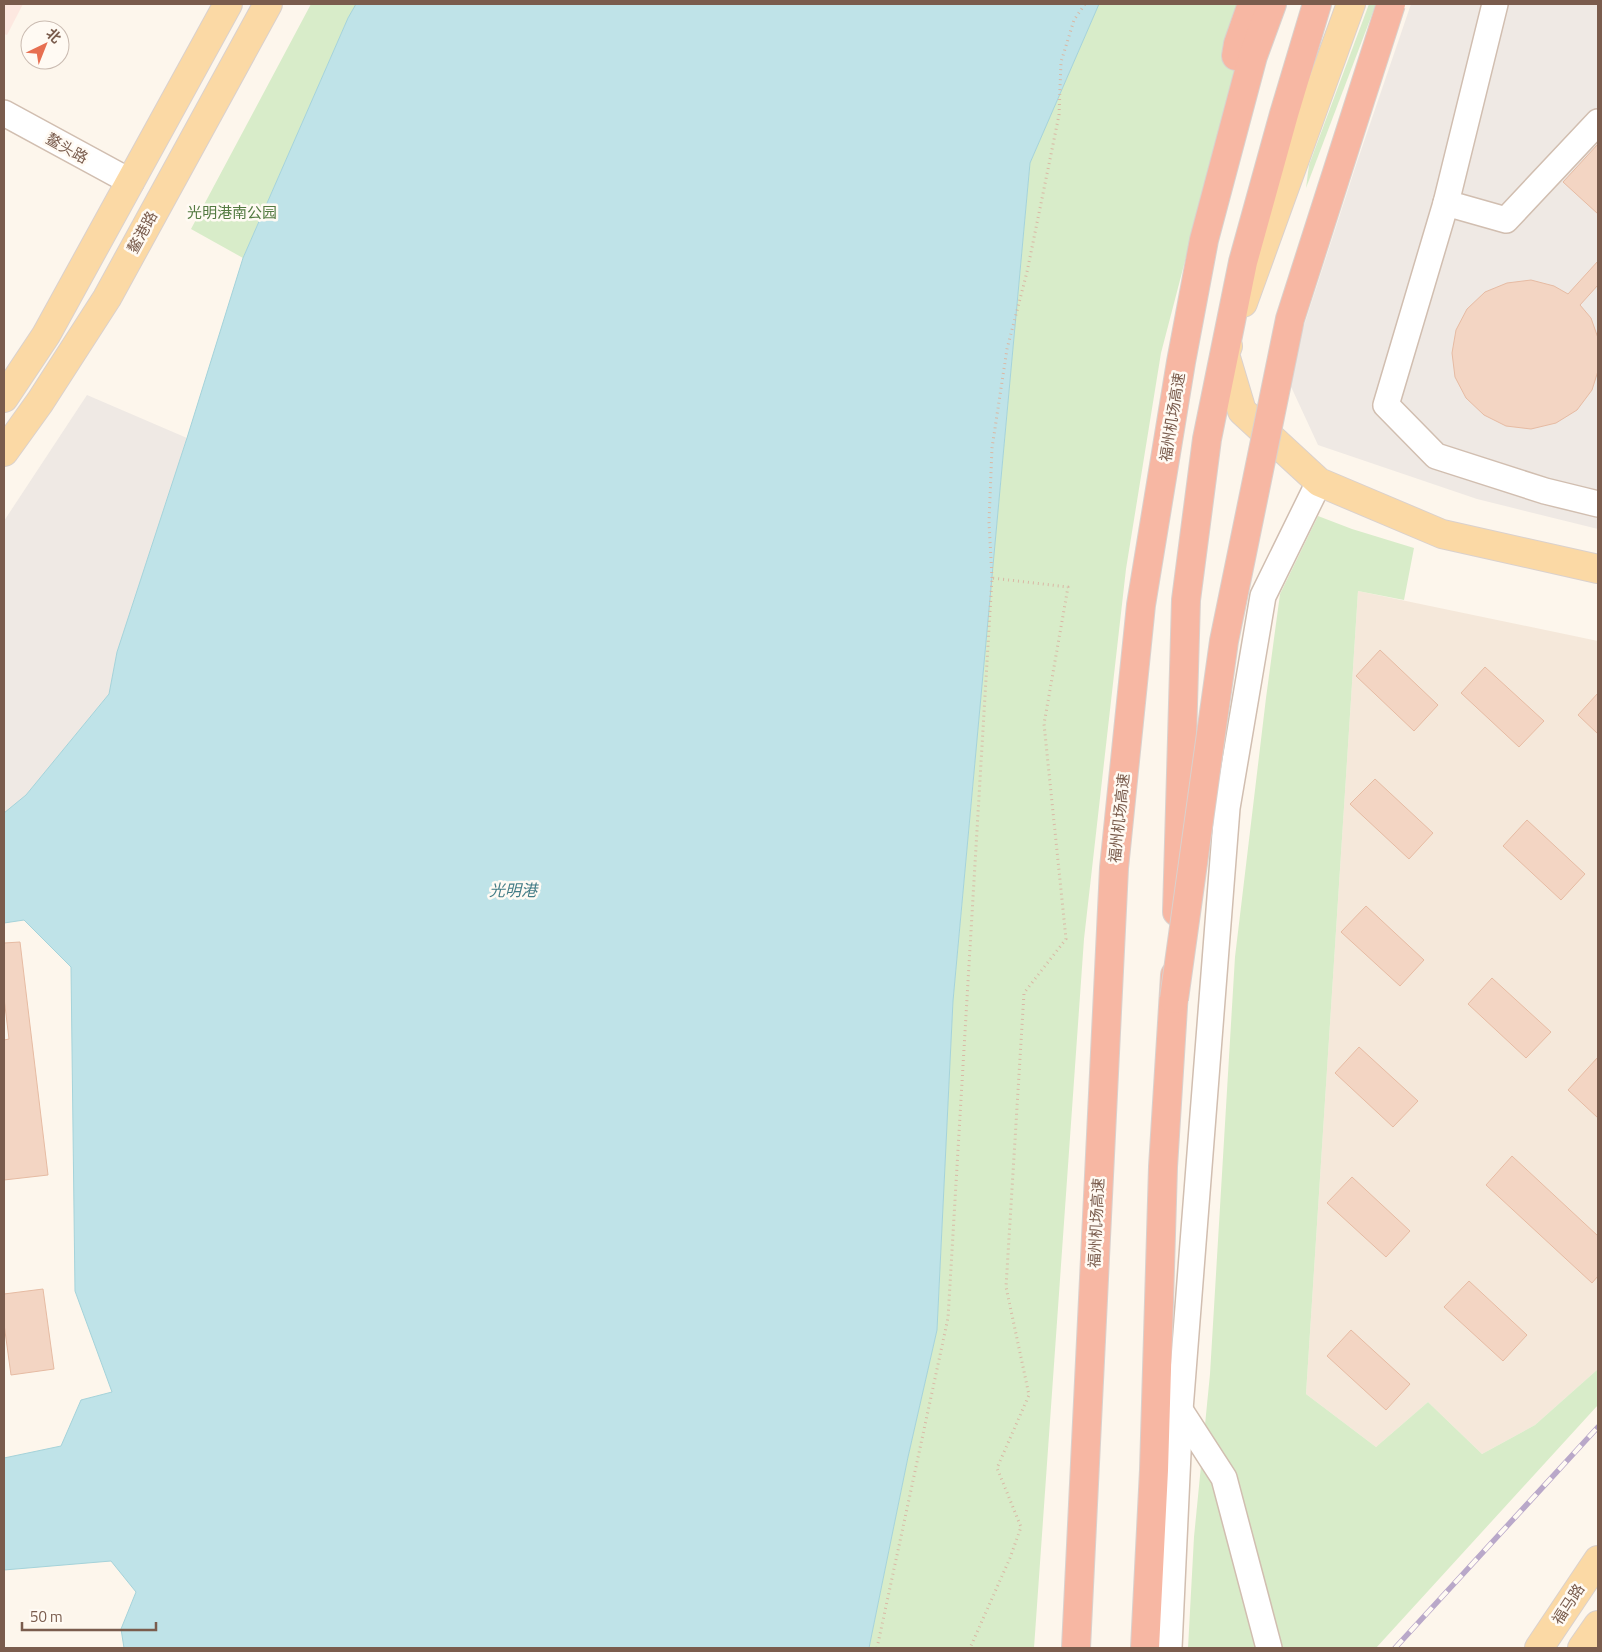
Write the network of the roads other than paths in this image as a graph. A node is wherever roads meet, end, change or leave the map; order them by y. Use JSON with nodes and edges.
{"nodes":[{"id":1,"x":228,"y":4,"type":"edge"},
{"id":2,"x":268,"y":4,"type":"edge"},
{"id":3,"x":1252,"y":4,"type":"edge"},
{"id":4,"x":1272,"y":4,"type":"edge"},
{"id":5,"x":1317,"y":4,"type":"edge"},
{"id":6,"x":1351,"y":4,"type":"edge"},
{"id":7,"x":1391,"y":4,"type":"edge"},
{"id":8,"x":1495,"y":4,"type":"edge"},
{"id":9,"x":4,"y":113,"type":"edge"},
{"id":10,"x":1598,"y":122,"type":"edge"},
{"id":11,"x":131,"y":182,"type":"junction"},
{"id":12,"x":1446,"y":203,"type":"junction"},
{"id":13,"x":1204,"y":240,"type":"junction"},
{"id":14,"x":4,"y":398,"type":"edge"},
{"id":15,"x":4,"y":452,"type":"edge"},
{"id":16,"x":1319,"y":482,"type":"junction"},
{"id":17,"x":1598,"y":504,"type":"edge"},
{"id":18,"x":1598,"y":569,"type":"edge"},
{"id":19,"x":1174,"y":999,"type":"junction"},
{"id":20,"x":1180,"y":1410,"type":"junction"},
{"id":21,"x":1598,"y":1560,"type":"edge"},
{"id":22,"x":1598,"y":1625,"type":"edge"},
{"id":23,"x":1076,"y":1648,"type":"edge"},
{"id":24,"x":1145,"y":1648,"type":"edge"},
{"id":25,"x":1169,"y":1648,"type":"edge"},
{"id":26,"x":1269,"y":1648,"type":"edge"},
{"id":27,"x":1539,"y":1648,"type":"edge"},
{"id":28,"x":1582,"y":1648,"type":"edge"}],
"edges":[{"from":1,"to":11,"type":"main road"},
{"from":2,"to":15,"type":"main road","name":"鳌港路"},
{"from":3,"to":13,"type":"highway"},
{"from":4,"to":13,"type":"highway","name":"福州机场高速"},
{"from":5,"to":19,"type":"highway","bridge":true},
{"from":6,"to":16,"type":"main road"},
{"from":7,"to":19,"type":"highway","bridge":true},
{"from":8,"to":12,"type":"street"},
{"from":9,"to":11,"type":"street","name":"鳌头路"},
{"from":10,"to":12,"type":"street"},
{"from":11,"to":14,"type":"main road"},
{"from":12,"to":17,"type":"street"},
{"from":13,"to":23,"type":"highway","name":"福州机场高速"},
{"from":16,"to":18,"type":"main road"},
{"from":16,"to":20,"type":"street"},
{"from":19,"to":24,"type":"highway"},
{"from":20,"to":25,"type":"street"},
{"from":20,"to":26,"type":"street"},
{"from":21,"to":27,"type":"main road","name":"福马路"},
{"from":22,"to":28,"type":"main road"}]}
